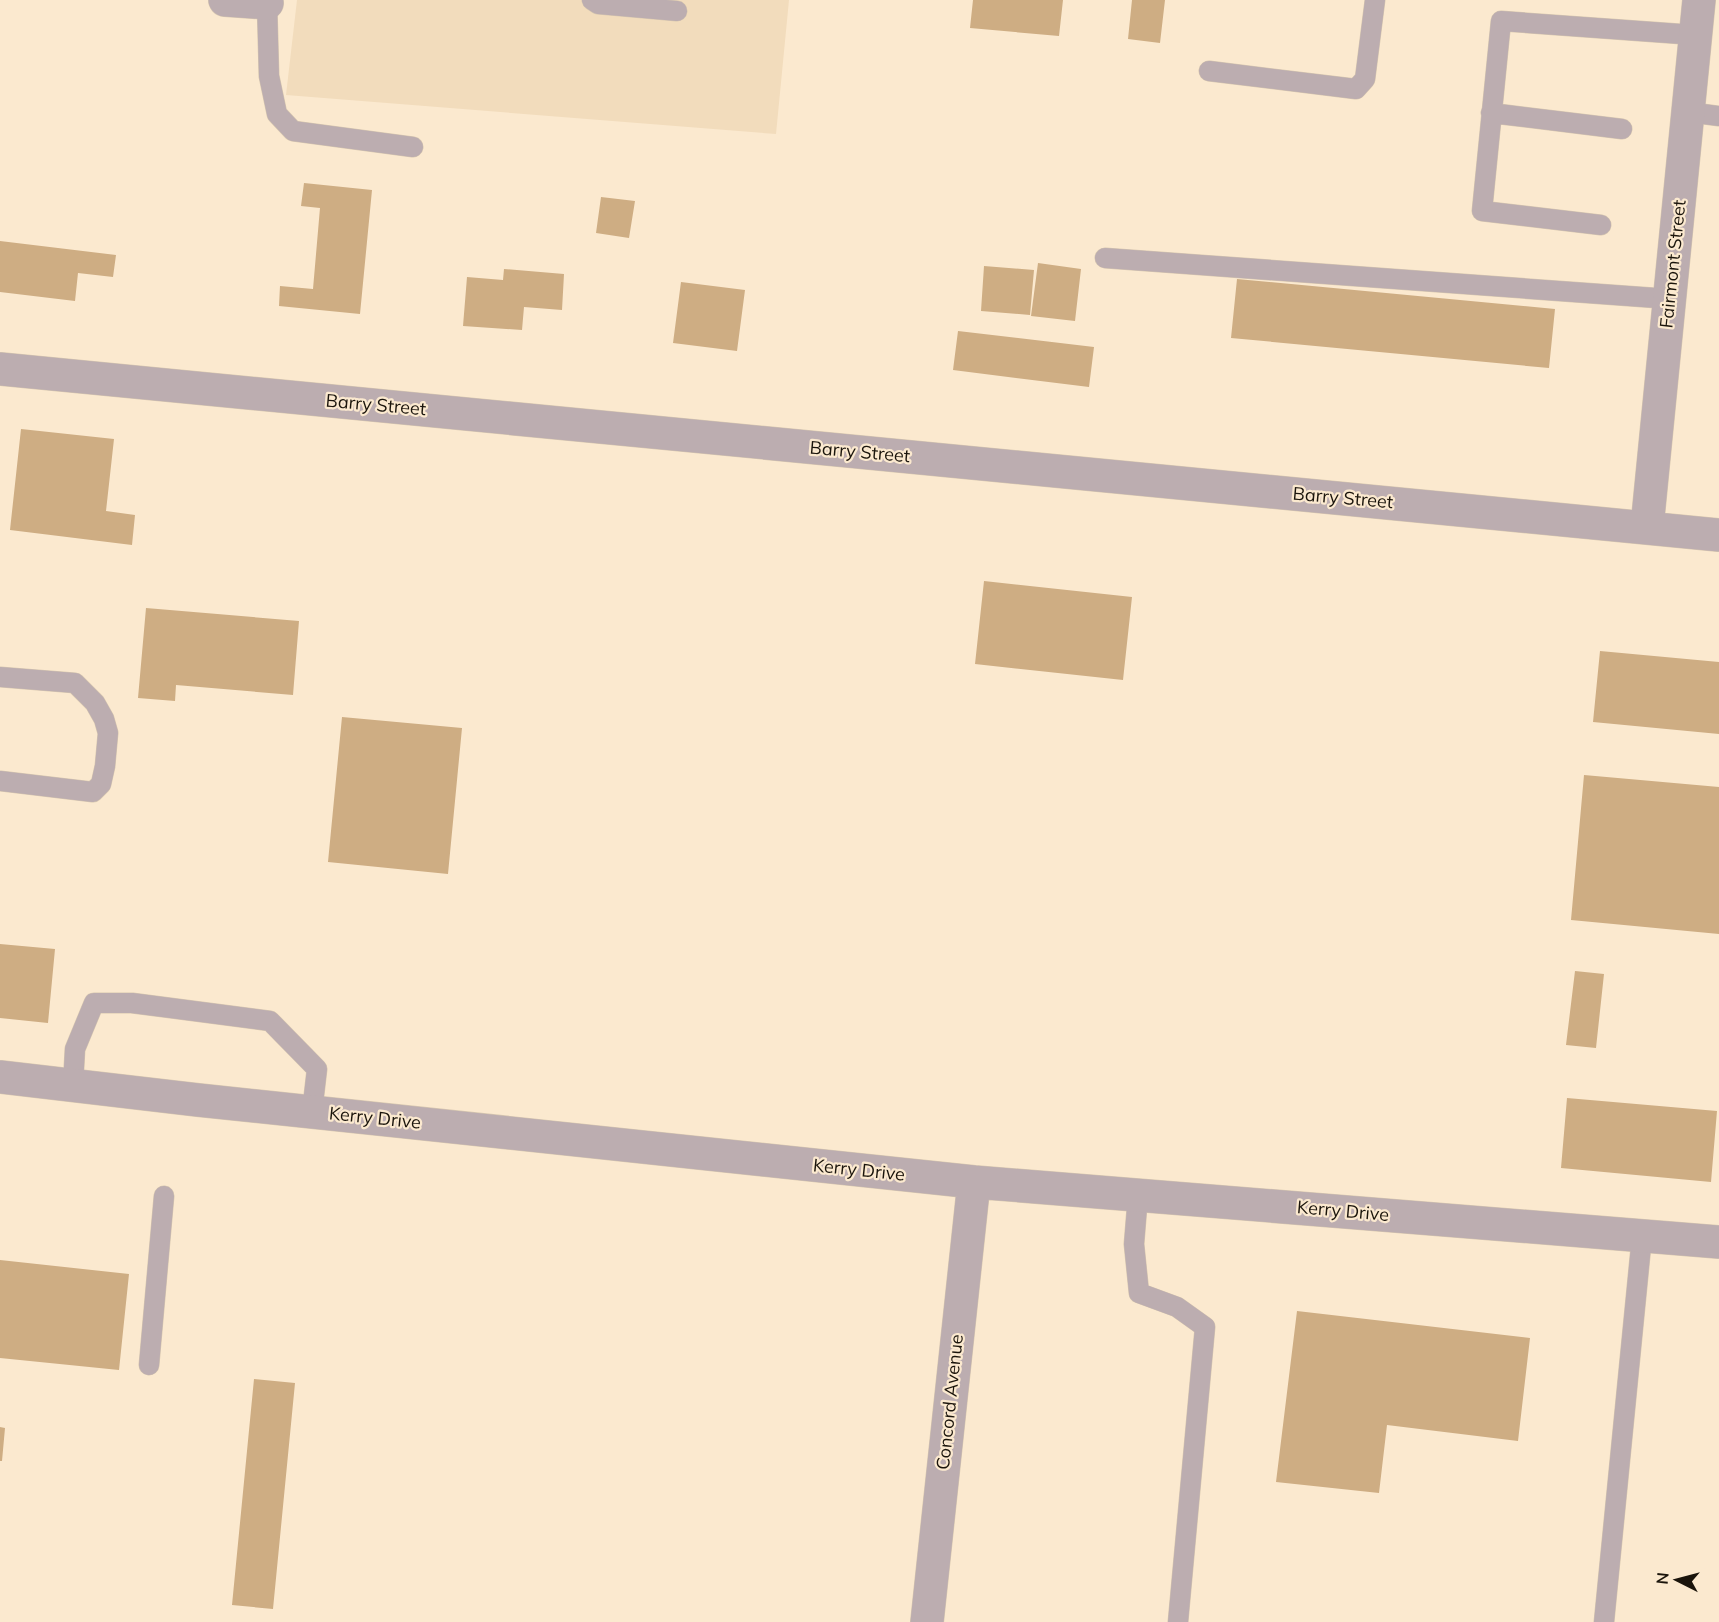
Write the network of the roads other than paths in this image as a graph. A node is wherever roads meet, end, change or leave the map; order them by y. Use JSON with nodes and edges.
{"nodes":[{"id":1,"x":225,"y":0,"type":"edge"},
{"id":2,"x":592,"y":0,"type":"edge"},
{"id":3,"x":1375,"y":0,"type":"edge"},
{"id":4,"x":1699,"y":0,"type":"edge"},
{"id":5,"x":267,"y":3,"type":"joint"},
{"id":6,"x":677,"y":11,"type":"dead end"},
{"id":7,"x":1695,"y":35,"type":"junction"},
{"id":8,"x":1209,"y":71,"type":"dead end"},
{"id":9,"x":1491,"y":113,"type":"junction"},
{"id":10,"x":1703,"y":114,"type":"edge"},
{"id":11,"x":1622,"y":129,"type":"dead end"},
{"id":12,"x":413,"y":147,"type":"dead end"},
{"id":13,"x":1601,"y":225,"type":"dead end"},
{"id":14,"x":1105,"y":258,"type":"dead end"},
{"id":15,"x":1670,"y":298,"type":"junction"},
{"id":16,"x":0,"y":369,"type":"edge"},
{"id":17,"x":1647,"y":527,"type":"junction"},
{"id":18,"x":1719,"y":535,"type":"edge"},
{"id":19,"x":0,"y":677,"type":"edge"},
{"id":20,"x":0,"y":781,"type":"edge"},
{"id":21,"x":0,"y":1077,"type":"edge"},
{"id":22,"x":73,"y":1085,"type":"junction"},
{"id":23,"x":312,"y":1112,"type":"junction"},
{"id":24,"x":974,"y":1182,"type":"junction"},
{"id":25,"x":1138,"y":1195,"type":"junction"},
{"id":26,"x":164,"y":1196,"type":"dead end"},
{"id":27,"x":1642,"y":1236,"type":"junction"},
{"id":28,"x":1719,"y":1242,"type":"edge"},
{"id":29,"x":149,"y":1365,"type":"dead end"},
{"id":30,"x":927,"y":1622,"type":"edge"},
{"id":31,"x":1178,"y":1622,"type":"edge"},
{"id":32,"x":1604,"y":1622,"type":"edge"}],
"edges":[{"from":1,"to":5,"type":"street"},
{"from":2,"to":6,"type":"lane"},
{"from":3,"to":8,"type":"lane"},
{"from":4,"to":7,"type":"street","name":"Fairmont Street"},
{"from":5,"to":12,"type":"lane"},
{"from":7,"to":9,"type":"lane"},
{"from":7,"to":10,"type":"street","name":"Fairmont Street"},
{"from":9,"to":11,"type":"lane"},
{"from":9,"to":13,"type":"lane"},
{"from":10,"to":15,"type":"street","name":"Fairmont Street"},
{"from":14,"to":15,"type":"lane"},
{"from":15,"to":17,"type":"street","name":"Fairmont Street"},
{"from":16,"to":17,"type":"street","name":"Barry Street"},
{"from":17,"to":18,"type":"street","name":"Barry Street"},
{"from":19,"to":20,"type":"lane"},
{"from":21,"to":22,"type":"street","name":"Kerry Drive"},
{"from":22,"to":23,"type":"street","name":"Kerry Drive"},
{"from":22,"to":23,"type":"lane"},
{"from":23,"to":24,"type":"street","name":"Kerry Drive"},
{"from":24,"to":25,"type":"street","name":"Kerry Drive"},
{"from":24,"to":30,"type":"street","name":"Concord Avenue"},
{"from":25,"to":27,"type":"street","name":"Kerry Drive"},
{"from":25,"to":31,"type":"lane"},
{"from":26,"to":29,"type":"lane"},
{"from":27,"to":28,"type":"street","name":"Kerry Drive"},
{"from":27,"to":32,"type":"lane"}]}
